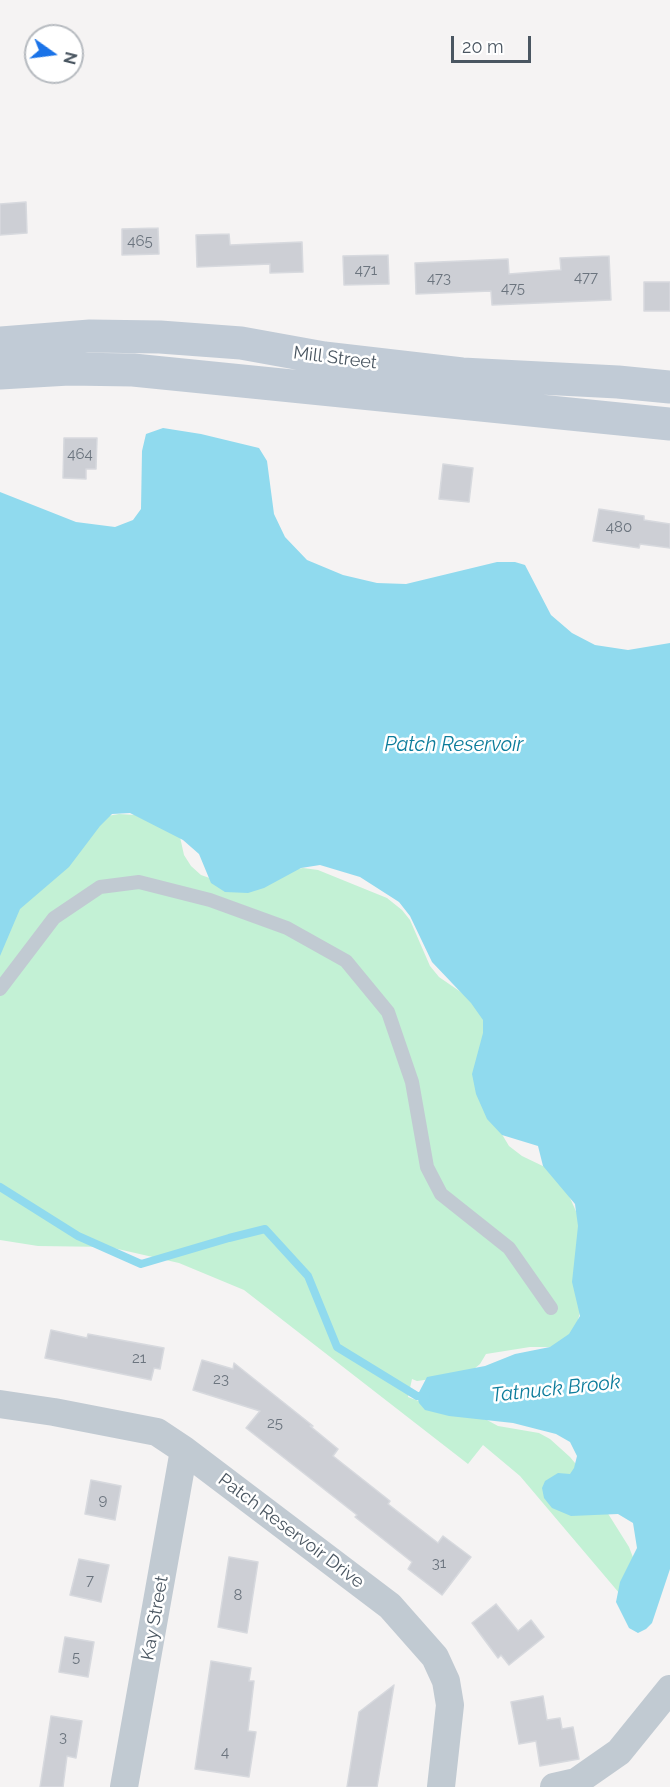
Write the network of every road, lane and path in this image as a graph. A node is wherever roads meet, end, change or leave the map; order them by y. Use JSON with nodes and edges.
{"nodes":[{"id":1,"x":0,"y":344,"type":"edge"},
{"id":2,"x":285,"y":368,"type":"junction"},
{"id":3,"x":0,"y":373,"type":"edge"},
{"id":4,"x":670,"y":387,"type":"edge"},
{"id":5,"x":670,"y":424,"type":"edge"},
{"id":6,"x":0,"y":989,"type":"edge"},
{"id":7,"x":551,"y":1308,"type":"dead end"},
{"id":8,"x":0,"y":1404,"type":"edge"},
{"id":9,"x":184,"y":1450,"type":"junction"},
{"id":10,"x":670,"y":1689,"type":"edge"},
{"id":11,"x":124,"y":1787,"type":"edge"},
{"id":12,"x":445,"y":1787,"type":"edge"},
{"id":13,"x":554,"y":1787,"type":"edge"}],
"edges":[{"from":1,"to":2,"type":"main road","name":"Mill Street"},
{"from":2,"to":3,"type":"main road","name":"Mill Street"},
{"from":2,"to":4,"type":"main road","name":"Mill Street"},
{"from":2,"to":5,"type":"main road","name":"Mill Street"},
{"from":6,"to":7,"type":"lane"},
{"from":8,"to":9,"type":"street","name":"Patch Reservoir Drive"},
{"from":9,"to":11,"type":"street","name":"Kay Street"},
{"from":9,"to":12,"type":"street","name":"Patch Reservoir Drive"},
{"from":10,"to":13,"type":"street"}]}
